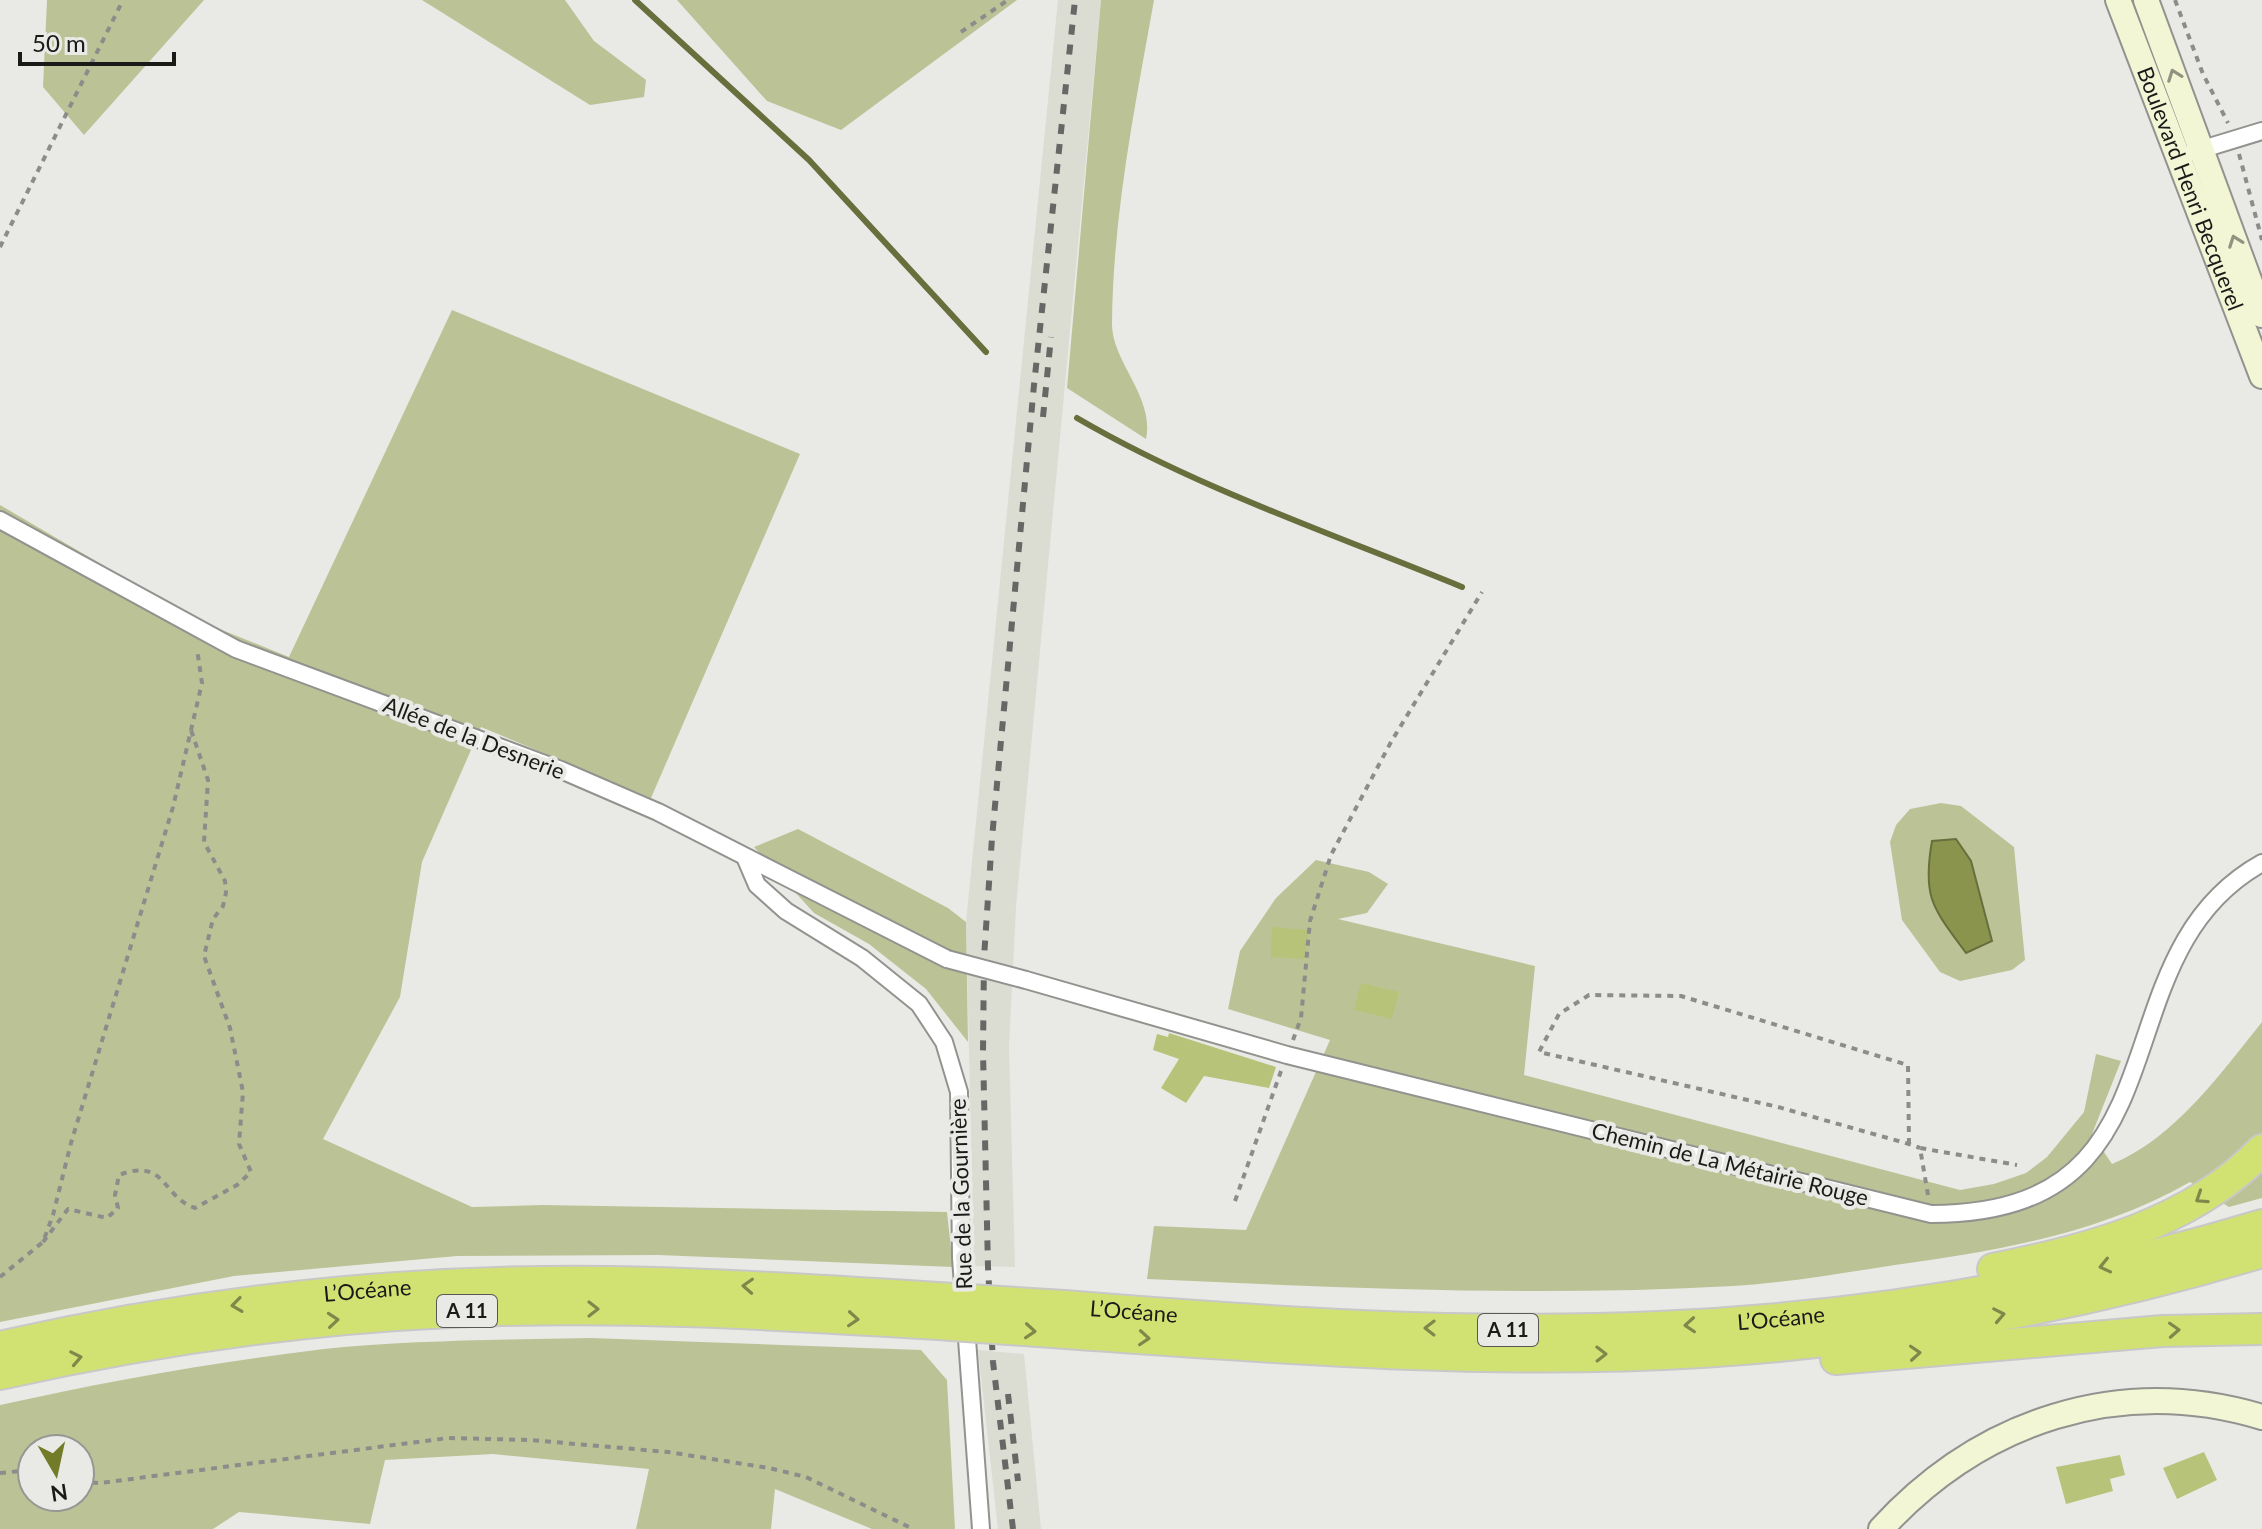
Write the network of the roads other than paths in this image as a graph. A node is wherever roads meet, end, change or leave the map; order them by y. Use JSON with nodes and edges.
{"nodes":[{"id":1,"x":2118,"y":0,"type":"edge"},
{"id":2,"x":2146,"y":0,"type":"edge"},
{"id":3,"x":2262,"y":131,"type":"edge"},
{"id":4,"x":2201,"y":148,"type":"junction"},
{"id":5,"x":2176,"y":158,"type":"junction"},
{"id":6,"x":2262,"y":315,"type":"edge"},
{"id":7,"x":2262,"y":376,"type":"edge"},
{"id":8,"x":0,"y":520,"type":"edge"},
{"id":9,"x":745,"y":857,"type":"junction"},
{"id":10,"x":2262,"y":863,"type":"edge"},
{"id":11,"x":1026,"y":980,"type":"joint"},
{"id":12,"x":2262,"y":1150,"type":"edge"},
{"id":13,"x":2262,"y":1225,"type":"edge"},
{"id":14,"x":2262,"y":1252,"type":"edge"},
{"id":15,"x":1879,"y":1308,"type":"junction"},
{"id":16,"x":938,"y":1311,"type":"junction"},
{"id":17,"x":1065,"y":1320,"type":"junction"},
{"id":18,"x":2262,"y":1329,"type":"edge"},
{"id":19,"x":0,"y":1347,"type":"edge"},
{"id":20,"x":1700,"y":1352,"type":"junction"},
{"id":21,"x":0,"y":1374,"type":"edge"},
{"id":22,"x":2262,"y":1417,"type":"edge"},
{"id":23,"x":981,"y":1529,"type":"edge"},
{"id":24,"x":1881,"y":1529,"type":"edge"}],
"edges":[{"from":1,"to":5,"type":"main road","name":"Boulevard Henri Becquerel"},
{"from":4,"to":2,"type":"main road","name":"Boulevard Henri Becquerel","one_way":true},
{"from":3,"to":4,"type":"street"},
{"from":4,"to":5,"type":"street"},
{"from":6,"to":4,"type":"main road","name":"Boulevard Henri Becquerel","one_way":true},
{"from":5,"to":7,"type":"main road","name":"Boulevard Henri Becquerel"},
{"from":8,"to":9,"type":"street","name":"Allée de la Desnerie"},
{"from":9,"to":11,"type":"street","name":"Allée de la Desnerie","bridge":true},
{"from":9,"to":23,"type":"street","name":"Rue de la Gournière"},
{"from":10,"to":11,"type":"street","name":"Chemin de La Métairie Rouge"},
{"from":12,"to":15,"type":"highway","one_way":true},
{"from":13,"to":15,"type":"highway","name":"L’Océane","number":"A 11","one_way":true},
{"from":20,"to":14,"type":"highway","name":"L’Océane","number":"A 11","one_way":true},
{"from":15,"to":17,"type":"highway","name":"L’Océane","number":"A 11","one_way":true},
{"from":16,"to":17,"type":"highway","name":"L’Océane","number":"A 11","bridge":true},
{"from":16,"to":19,"type":"highway","name":"L’Océane","number":"A 11","one_way":true},
{"from":21,"to":16,"type":"highway","name":"L’Océane","number":"A 11","one_way":true},
{"from":17,"to":20,"type":"highway","name":"L’Océane","number":"A 11","one_way":true},
{"from":20,"to":18,"type":"highway","one_way":true},
{"from":22,"to":24,"type":"main road"}]}
